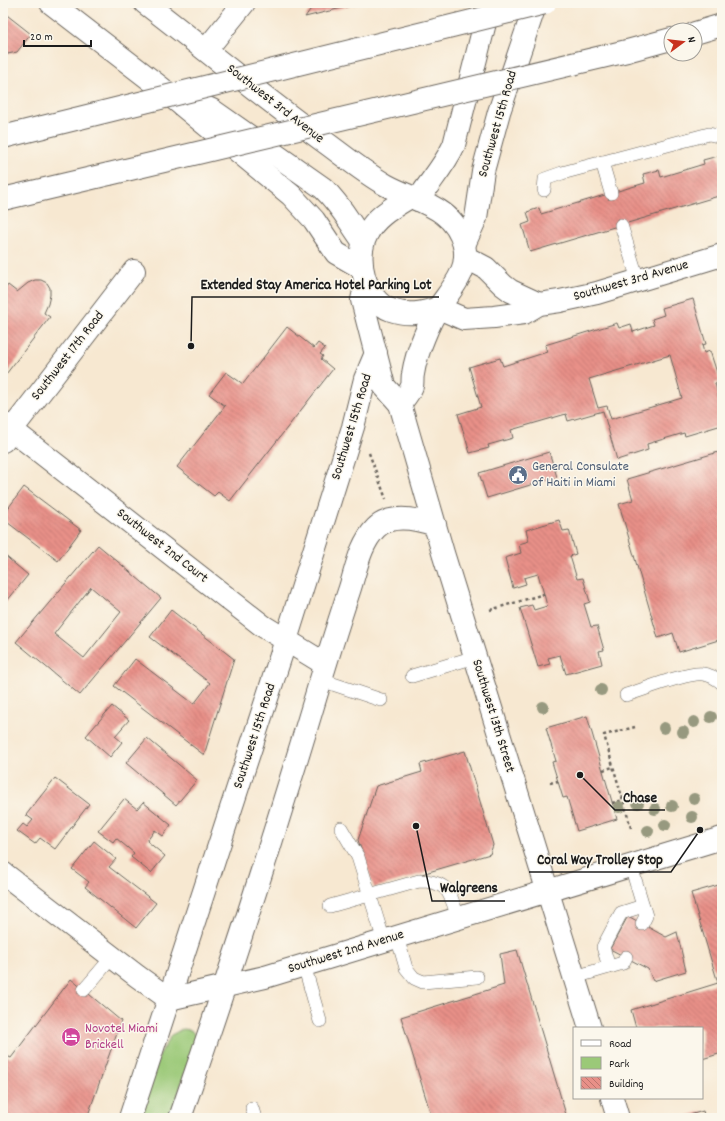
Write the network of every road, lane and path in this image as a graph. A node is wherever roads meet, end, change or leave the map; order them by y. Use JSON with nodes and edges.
{"nodes":[{"id":1,"x":51,"y":3,"type":"edge"},
{"id":2,"x":145,"y":3,"type":"edge"},
{"id":3,"x":244,"y":3,"type":"edge"},
{"id":4,"x":490,"y":3,"type":"edge"},
{"id":5,"x":536,"y":3,"type":"edge"},
{"id":6,"x":545,"y":3,"type":"edge"},
{"id":7,"x":722,"y":25,"type":"edge"},
{"id":8,"x":703,"y":31,"type":"edge"},
{"id":9,"x":663,"y":41,"type":"edge"},
{"id":10,"x":206,"y":50,"type":"junction"},
{"id":11,"x":160,"y":87,"type":"junction"},
{"id":12,"x":3,"y":137,"type":"edge"},
{"id":13,"x":722,"y":137,"type":"edge"},
{"id":14,"x":602,"y":162,"type":"junction"},
{"id":15,"x":544,"y":190,"type":"dead end"},
{"id":16,"x":611,"y":193,"type":"dead end"},
{"id":17,"x":414,"y":198,"type":"junction"},
{"id":18,"x":3,"y":199,"type":"edge"},
{"id":19,"x":621,"y":225,"type":"dead end"},
{"id":20,"x":363,"y":242,"type":"junction"},
{"id":21,"x":464,"y":251,"type":"junction"},
{"id":22,"x":722,"y":255,"type":"edge"},
{"id":23,"x":134,"y":271,"type":"dead end"},
{"id":24,"x":364,"y":275,"type":"junction"},
{"id":25,"x":638,"y":280,"type":"junction"},
{"id":26,"x":539,"y":304,"type":"junction"},
{"id":27,"x":439,"y":308,"type":"junction"},
{"id":28,"x":376,"y":353,"type":"junction"},
{"id":29,"x":400,"y":404,"type":"junction"},
{"id":30,"x":6,"y":431,"type":"edge"},
{"id":31,"x":368,"y":453,"type":"dead end"},
{"id":32,"x":388,"y":505,"type":"dead end"},
{"id":33,"x":435,"y":525,"type":"junction"},
{"id":34,"x":544,"y":594,"type":"dead end"},
{"id":35,"x":490,"y":610,"type":"dead end"},
{"id":36,"x":286,"y":640,"type":"junction"},
{"id":37,"x":475,"y":657,"type":"junction"},
{"id":38,"x":323,"y":672,"type":"junction"},
{"id":39,"x":412,"y":676,"type":"dead end"},
{"id":40,"x":722,"y":683,"type":"edge"},
{"id":41,"x":626,"y":695,"type":"dead end"},
{"id":42,"x":381,"y":700,"type":"dead end"},
{"id":43,"x":635,"y":727,"type":"dead end"},
{"id":44,"x":613,"y":767,"type":"junction"},
{"id":45,"x":603,"y":770,"type":"dead end"},
{"id":46,"x":558,"y":781,"type":"dead end"},
{"id":47,"x":550,"y":783,"type":"dead end"},
{"id":48,"x":623,"y":800,"type":"junction"},
{"id":49,"x":612,"y":803,"type":"dead end"},
{"id":50,"x":341,"y":828,"type":"dead end"},
{"id":51,"x":631,"y":828,"type":"dead end"},
{"id":52,"x":722,"y":838,"type":"edge"},
{"id":53,"x":631,"y":866,"type":"junction"},
{"id":54,"x":3,"y":872,"type":"edge"},
{"id":55,"x":548,"y":891,"type":"junction"},
{"id":56,"x":370,"y":895,"type":"junction"},
{"id":57,"x":330,"y":906,"type":"dead end"},
{"id":58,"x":643,"y":906,"type":"junction"},
{"id":59,"x":458,"y":918,"type":"junction"},
{"id":60,"x":642,"y":924,"type":"dead end"},
{"id":61,"x":391,"y":939,"type":"junction"},
{"id":62,"x":112,"y":957,"type":"junction"},
{"id":63,"x":626,"y":957,"type":"dead end"},
{"id":64,"x":304,"y":965,"type":"junction"},
{"id":65,"x":609,"y":967,"type":"junction"},
{"id":66,"x":477,"y":977,"type":"dead end"},
{"id":67,"x":575,"y":977,"type":"junction"},
{"id":68,"x":226,"y":986,"type":"junction"},
{"id":69,"x":84,"y":990,"type":"dead end"},
{"id":70,"x":169,"y":999,"type":"junction"},
{"id":71,"x":320,"y":1021,"type":"dead end"},
{"id":72,"x":590,"y":1027,"type":"edge"},
{"id":73,"x":612,"y":1099,"type":"edge"},
{"id":74,"x":130,"y":1118,"type":"edge"},
{"id":75,"x":180,"y":1118,"type":"edge"},
{"id":76,"x":618,"y":1118,"type":"edge"}],
"edges":[{"from":1,"to":11,"type":"main road"},
{"from":2,"to":10,"type":"main road","name":"Southwest 3rd Avenue"},
{"from":3,"to":10,"type":"main road"},
{"from":4,"to":17,"type":"main road"},
{"from":5,"to":21,"type":"main road","name":"Southwest 15th Road"},
{"from":6,"to":12,"type":"main road","bridge":true},
{"from":7,"to":8,"type":"main road"},
{"from":9,"to":18,"type":"main road","bridge":true},
{"from":10,"to":17,"type":"main road","name":"Southwest 3rd Avenue"},
{"from":11,"to":20,"type":"main road"},
{"from":11,"to":24,"type":"main road"},
{"from":13,"to":14,"type":"lane"},
{"from":14,"to":15,"type":"lane"},
{"from":14,"to":16,"type":"lane"},
{"from":17,"to":20,"type":"main road"},
{"from":17,"to":21,"type":"main road"},
{"from":19,"to":25,"type":"lane"},
{"from":20,"to":24,"type":"main road"},
{"from":21,"to":26,"type":"main road"},
{"from":21,"to":27,"type":"main road"},
{"from":22,"to":25,"type":"main road","name":"Southwest 3rd Avenue"},
{"from":23,"to":30,"type":"main road","name":"Southwest 17th Road"},
{"from":24,"to":27,"type":"main road"},
{"from":24,"to":28,"type":"main road","name":"Southwest 13th Street"},
{"from":25,"to":26,"type":"main road","name":"Southwest 3rd Avenue"},
{"from":26,"to":27,"type":"main road","name":"Southwest 3rd Avenue"},
{"from":27,"to":29,"type":"main road"},
{"from":28,"to":29,"type":"main road","name":"Southwest 13th Street"},
{"from":28,"to":36,"type":"main road","name":"Southwest 15th Road"},
{"from":29,"to":33,"type":"main road","name":"Southwest 13th Street"},
{"from":30,"to":36,"type":"main road","name":"Southwest 2nd Court"},
{"from":31,"to":32,"type":"path"},
{"from":33,"to":37,"type":"main road","name":"Southwest 13th Street"},
{"from":33,"to":38,"type":"main road"},
{"from":34,"to":35,"type":"path"},
{"from":36,"to":38,"type":"main road","name":"Southwest 2nd Court"},
{"from":36,"to":70,"type":"main road","name":"Southwest 15th Road"},
{"from":37,"to":39,"type":"lane"},
{"from":37,"to":55,"type":"main road","name":"Southwest 13th Street"},
{"from":38,"to":42,"type":"lane"},
{"from":38,"to":68,"type":"main road"},
{"from":40,"to":41,"type":"lane"},
{"from":43,"to":44,"type":"path"},
{"from":44,"to":45,"type":"path"},
{"from":44,"to":48,"type":"path"},
{"from":46,"to":47,"type":"path"},
{"from":48,"to":49,"type":"path"},
{"from":48,"to":51,"type":"path"},
{"from":50,"to":56,"type":"lane"},
{"from":52,"to":53,"type":"main road","name":"Southwest 2nd Avenue"},
{"from":53,"to":55,"type":"main road","name":"Southwest 2nd Avenue"},
{"from":53,"to":58,"type":"lane"},
{"from":54,"to":62,"type":"main road"},
{"from":55,"to":59,"type":"main road","name":"Southwest 2nd Avenue"},
{"from":55,"to":67,"type":"main road","name":"Southwest 13th Street"},
{"from":56,"to":57,"type":"lane"},
{"from":56,"to":59,"type":"lane"},
{"from":56,"to":61,"type":"lane"},
{"from":58,"to":60,"type":"lane"},
{"from":58,"to":65,"type":"lane"},
{"from":59,"to":61,"type":"main road","name":"Southwest 2nd Avenue"},
{"from":61,"to":64,"type":"main road","name":"Southwest 2nd Avenue"},
{"from":61,"to":66,"type":"lane"},
{"from":62,"to":69,"type":"lane"},
{"from":62,"to":70,"type":"main road"},
{"from":63,"to":65,"type":"lane"},
{"from":64,"to":68,"type":"main road","name":"Southwest 2nd Avenue"},
{"from":64,"to":71,"type":"lane"},
{"from":65,"to":67,"type":"lane"},
{"from":67,"to":72,"type":"main road","name":"Southwest 13th Street"},
{"from":68,"to":70,"type":"main road","name":"Southwest 2nd Avenue"},
{"from":68,"to":75,"type":"main road"},
{"from":70,"to":74,"type":"main road","name":"Southwest 15th Road"},
{"from":73,"to":76,"type":"main road"}]}
